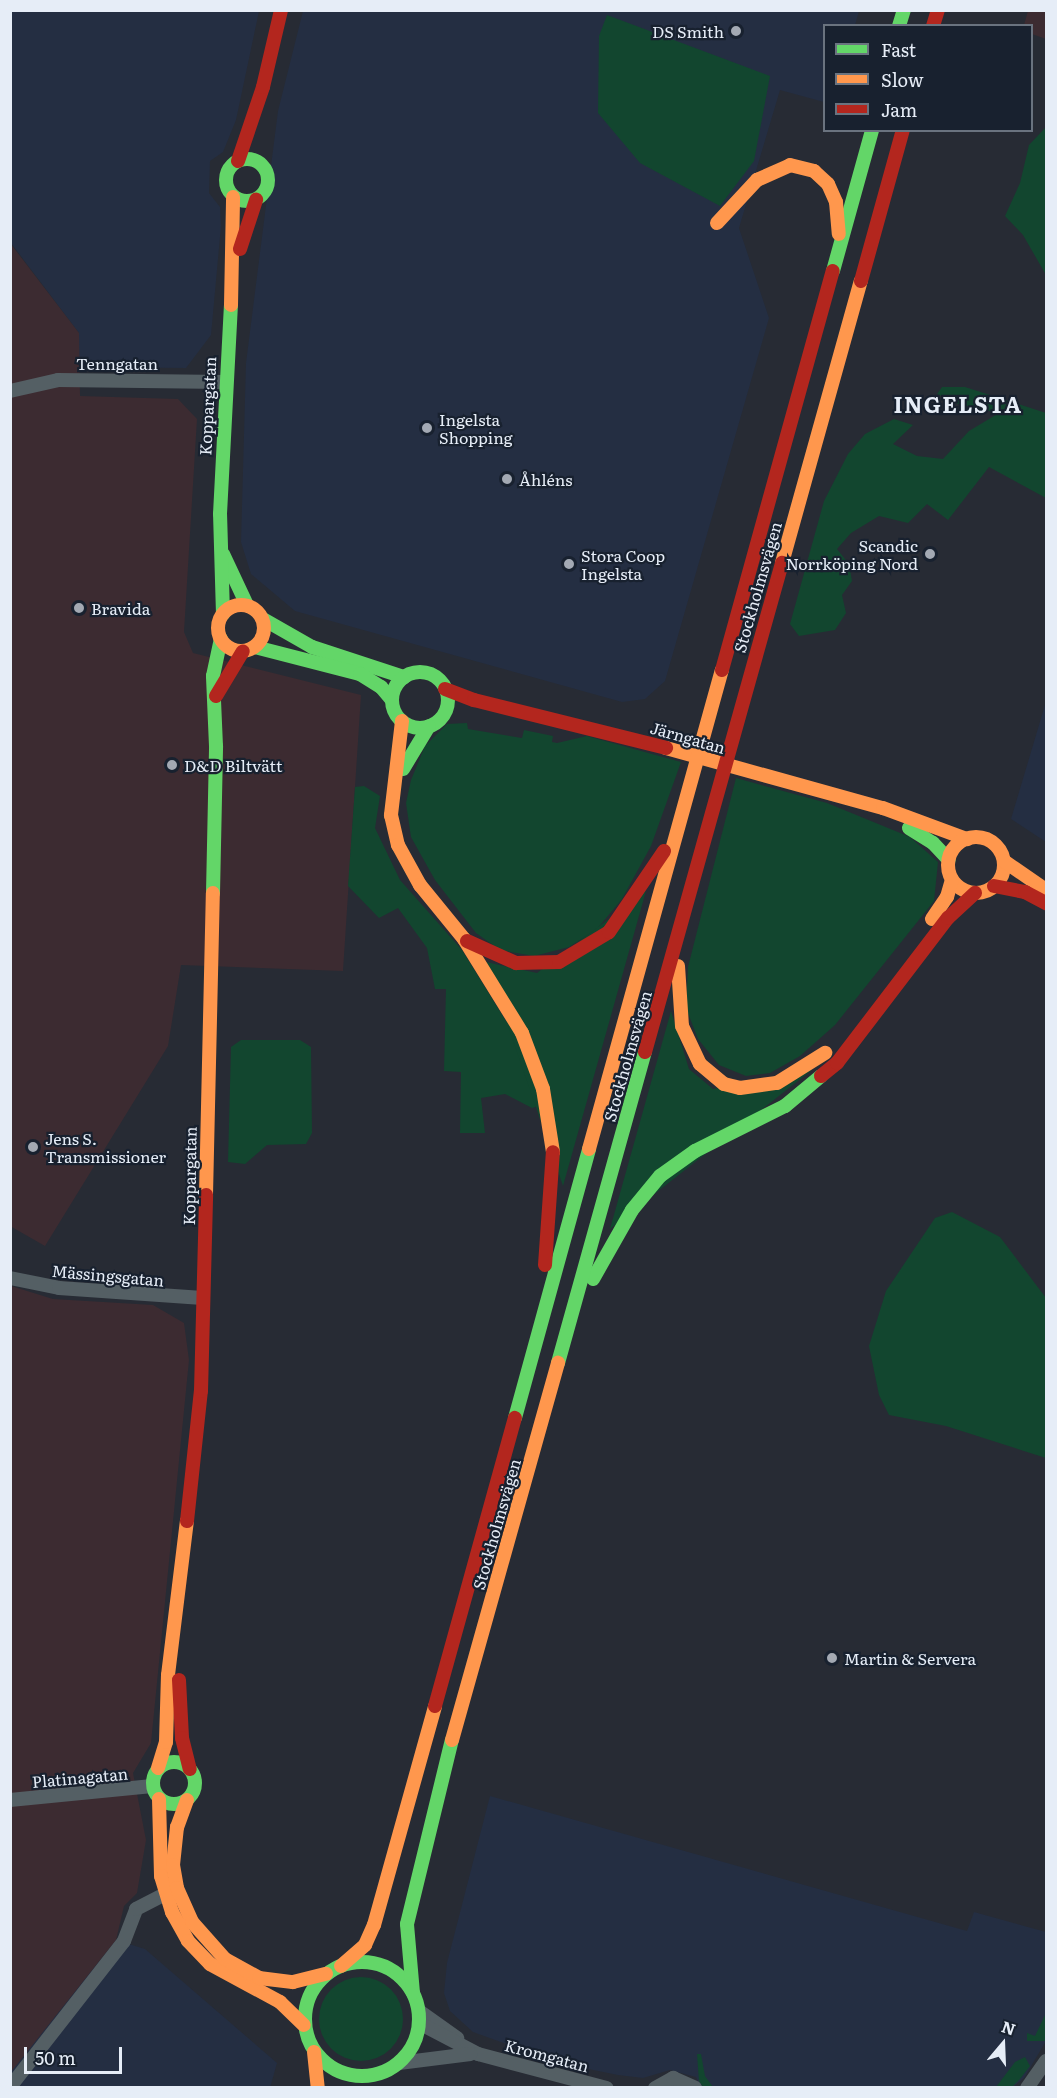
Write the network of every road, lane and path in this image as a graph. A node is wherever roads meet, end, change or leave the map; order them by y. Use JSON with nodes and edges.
{"nodes":[{"id":1,"x":281,"y":10,"type":"edge"},
{"id":2,"x":263,"y":87,"type":"junction"},
{"id":3,"x":871,"y":132,"type":"edge"},
{"id":4,"x":902,"y":132,"type":"edge"},
{"id":5,"x":238,"y":161,"type":"junction"},
{"id":6,"x":262,"y":165,"type":"junction"},
{"id":7,"x":233,"y":197,"type":"junction"},
{"id":8,"x":256,"y":200,"type":"junction"},
{"id":9,"x":717,"y":222,"type":"dead end"},
{"id":10,"x":840,"y":251,"type":"junction"},
{"id":11,"x":234,"y":269,"type":"junction"},
{"id":12,"x":225,"y":382,"type":"junction"},
{"id":13,"x":10,"y":391,"type":"edge"},
{"id":14,"x":220,"y":546,"type":"junction"},
{"id":15,"x":247,"y":605,"type":"junction"},
{"id":16,"x":223,"y":614,"type":"junction"},
{"id":17,"x":263,"y":619,"type":"junction"},
{"id":18,"x":221,"y":639,"type":"junction"},
{"id":19,"x":249,"y":649,"type":"junction"},
{"id":20,"x":404,"y":676,"type":"junction"},
{"id":21,"x":445,"y":689,"type":"junction"},
{"id":22,"x":216,"y":696,"type":"junction"},
{"id":23,"x":392,"y":700,"type":"junction"},
{"id":24,"x":518,"y":711,"type":"junction"},
{"id":25,"x":402,"y":721,"type":"junction"},
{"id":26,"x":435,"y":722,"type":"junction"},
{"id":27,"x":396,"y":783,"type":"junction"},
{"id":28,"x":847,"y":801,"type":"junction"},
{"id":29,"x":680,"y":825,"type":"junction"},
{"id":30,"x":967,"y":839,"type":"junction"},
{"id":31,"x":949,"y":860,"type":"junction"},
{"id":32,"x":1004,"y":861,"type":"junction"},
{"id":33,"x":952,"y":880,"type":"junction"},
{"id":34,"x":994,"y":886,"type":"junction"},
{"id":35,"x":1047,"y":890,"type":"edge"},
{"id":36,"x":975,"y":893,"type":"junction"},
{"id":37,"x":1047,"y":903,"type":"edge"},
{"id":38,"x":678,"y":933,"type":"junction"},
{"id":39,"x":464,"y":939,"type":"junction"},
{"id":40,"x":10,"y":1278,"type":"edge"},
{"id":41,"x":203,"y":1298,"type":"junction"},
{"id":42,"x":571,"y":1319,"type":"junction"},
{"id":43,"x":533,"y":1351,"type":"junction"},
{"id":44,"x":173,"y":1656,"type":"junction"},
{"id":45,"x":158,"y":1768,"type":"junction"},
{"id":46,"x":190,"y":1769,"type":"junction"},
{"id":47,"x":152,"y":1786,"type":"junction"},
{"id":48,"x":159,"y":1799,"type":"junction"},
{"id":49,"x":10,"y":1800,"type":"edge"},
{"id":50,"x":187,"y":1800,"type":"junction"},
{"id":51,"x":170,"y":1891,"type":"junction"},
{"id":52,"x":341,"y":1966,"type":"junction"},
{"id":53,"x":326,"y":1974,"type":"junction"},
{"id":54,"x":413,"y":1993,"type":"junction"},
{"id":55,"x":419,"y":2017,"type":"junction"},
{"id":56,"x":304,"y":2025,"type":"junction"},
{"id":57,"x":314,"y":2052,"type":"junction"},
{"id":58,"x":478,"y":2054,"type":"junction"},
{"id":59,"x":1047,"y":2061,"type":"edge"},
{"id":60,"x":399,"y":2063,"type":"junction"},
{"id":61,"x":383,"y":2073,"type":"junction"},
{"id":62,"x":10,"y":2087,"type":"edge"},
{"id":63,"x":654,"y":2087,"type":"edge"},
{"id":64,"x":318,"y":2088,"type":"edge"},
{"id":65,"x":363,"y":2088,"type":"edge"},
{"id":66,"x":607,"y":2088,"type":"edge"},
{"id":67,"x":695,"y":2088,"type":"edge"},
{"id":68,"x":1027,"y":2088,"type":"edge"}],
"edges":[{"from":1,"to":2,"type":"main road"},
{"from":2,"to":5,"type":"main road"},
{"from":2,"to":6,"type":"main road"},
{"from":3,"to":10,"type":"main road","name":"Stockholmsvägen"},
{"from":4,"to":38,"type":"main road","name":"Stockholmsvägen"},
{"from":5,"to":6,"type":"main road"},
{"from":5,"to":7,"type":"main road"},
{"from":6,"to":8,"type":"main road"},
{"from":7,"to":8,"type":"main road"},
{"from":7,"to":11,"type":"main road","name":"Koppargatan"},
{"from":8,"to":11,"type":"main road","name":"Koppargatan"},
{"from":9,"to":10,"type":"main road"},
{"from":10,"to":29,"type":"main road","name":"Stockholmsvägen"},
{"from":11,"to":12,"type":"main road","name":"Koppargatan"},
{"from":12,"to":13,"type":"street","name":"Tenngatan"},
{"from":12,"to":14,"type":"main road","name":"Koppargatan"},
{"from":14,"to":15,"type":"main road","name":"Koppargatan"},
{"from":14,"to":16,"type":"main road","name":"Koppargatan"},
{"from":15,"to":16,"type":"main road"},
{"from":15,"to":17,"type":"main road"},
{"from":16,"to":18,"type":"main road"},
{"from":17,"to":19,"type":"main road"},
{"from":17,"to":20,"type":"main road"},
{"from":18,"to":19,"type":"main road"},
{"from":18,"to":22,"type":"main road","name":"Koppargatan"},
{"from":19,"to":22,"type":"main road","name":"Koppargatan"},
{"from":19,"to":23,"type":"main road"},
{"from":20,"to":21,"type":"main road"},
{"from":20,"to":23,"type":"main road"},
{"from":21,"to":24,"type":"main road","name":"Järngatan"},
{"from":21,"to":26,"type":"main road"},
{"from":22,"to":41,"type":"main road","name":"Koppargatan"},
{"from":23,"to":25,"type":"main road"},
{"from":24,"to":26,"type":"main road","name":"Järngatan"},
{"from":24,"to":28,"type":"main road","name":"Järngatan"},
{"from":25,"to":26,"type":"main road"},
{"from":25,"to":27,"type":"main road"},
{"from":26,"to":27,"type":"main road"},
{"from":27,"to":39,"type":"main road"},
{"from":28,"to":30,"type":"main road","name":"Järngatan"},
{"from":28,"to":31,"type":"main road","name":"Järngatan"},
{"from":29,"to":39,"type":"main road"},
{"from":29,"to":43,"type":"main road","name":"Stockholmsvägen"},
{"from":30,"to":31,"type":"main road"},
{"from":30,"to":32,"type":"main road"},
{"from":31,"to":33,"type":"main road"},
{"from":32,"to":34,"type":"main road"},
{"from":32,"to":35,"type":"main road"},
{"from":33,"to":36,"type":"main road"},
{"from":33,"to":38,"type":"main road"},
{"from":34,"to":36,"type":"main road"},
{"from":34,"to":37,"type":"main road"},
{"from":36,"to":42,"type":"main road"},
{"from":38,"to":42,"type":"main road","name":"Stockholmsvägen"},
{"from":39,"to":43,"type":"main road"},
{"from":40,"to":41,"type":"street","name":"Mässingsgatan"},
{"from":41,"to":44,"type":"main road","name":"Koppargatan"},
{"from":42,"to":54,"type":"main road","name":"Stockholmsvägen"},
{"from":43,"to":52,"type":"main road","name":"Stockholmsvägen"},
{"from":44,"to":45,"type":"main road","name":"Koppargatan"},
{"from":44,"to":46,"type":"main road","name":"Koppargatan"},
{"from":45,"to":46,"type":"main road"},
{"from":45,"to":47,"type":"main road"},
{"from":46,"to":50,"type":"main road"},
{"from":47,"to":48,"type":"main road"},
{"from":47,"to":49,"type":"street","name":"Platinagatan"},
{"from":48,"to":50,"type":"main road"},
{"from":48,"to":51,"type":"main road"},
{"from":50,"to":51,"type":"main road"},
{"from":51,"to":53,"type":"main road"},
{"from":51,"to":56,"type":"main road"},
{"from":51,"to":62,"type":"street"},
{"from":52,"to":53,"type":"main road"},
{"from":52,"to":54,"type":"main road"},
{"from":53,"to":56,"type":"main road"},
{"from":54,"to":55,"type":"main road"},
{"from":55,"to":58,"type":"street","name":"Kromgatan"},
{"from":55,"to":60,"type":"main road"},
{"from":56,"to":57,"type":"main road"},
{"from":57,"to":61,"type":"main road"},
{"from":57,"to":64,"type":"main road"},
{"from":58,"to":60,"type":"street","name":"Kromgatan"},
{"from":58,"to":66,"type":"street","name":"Kromgatan"},
{"from":59,"to":68,"type":"street"},
{"from":60,"to":61,"type":"main road"},
{"from":61,"to":65,"type":"main road"},
{"from":63,"to":67,"type":"street"}]}
